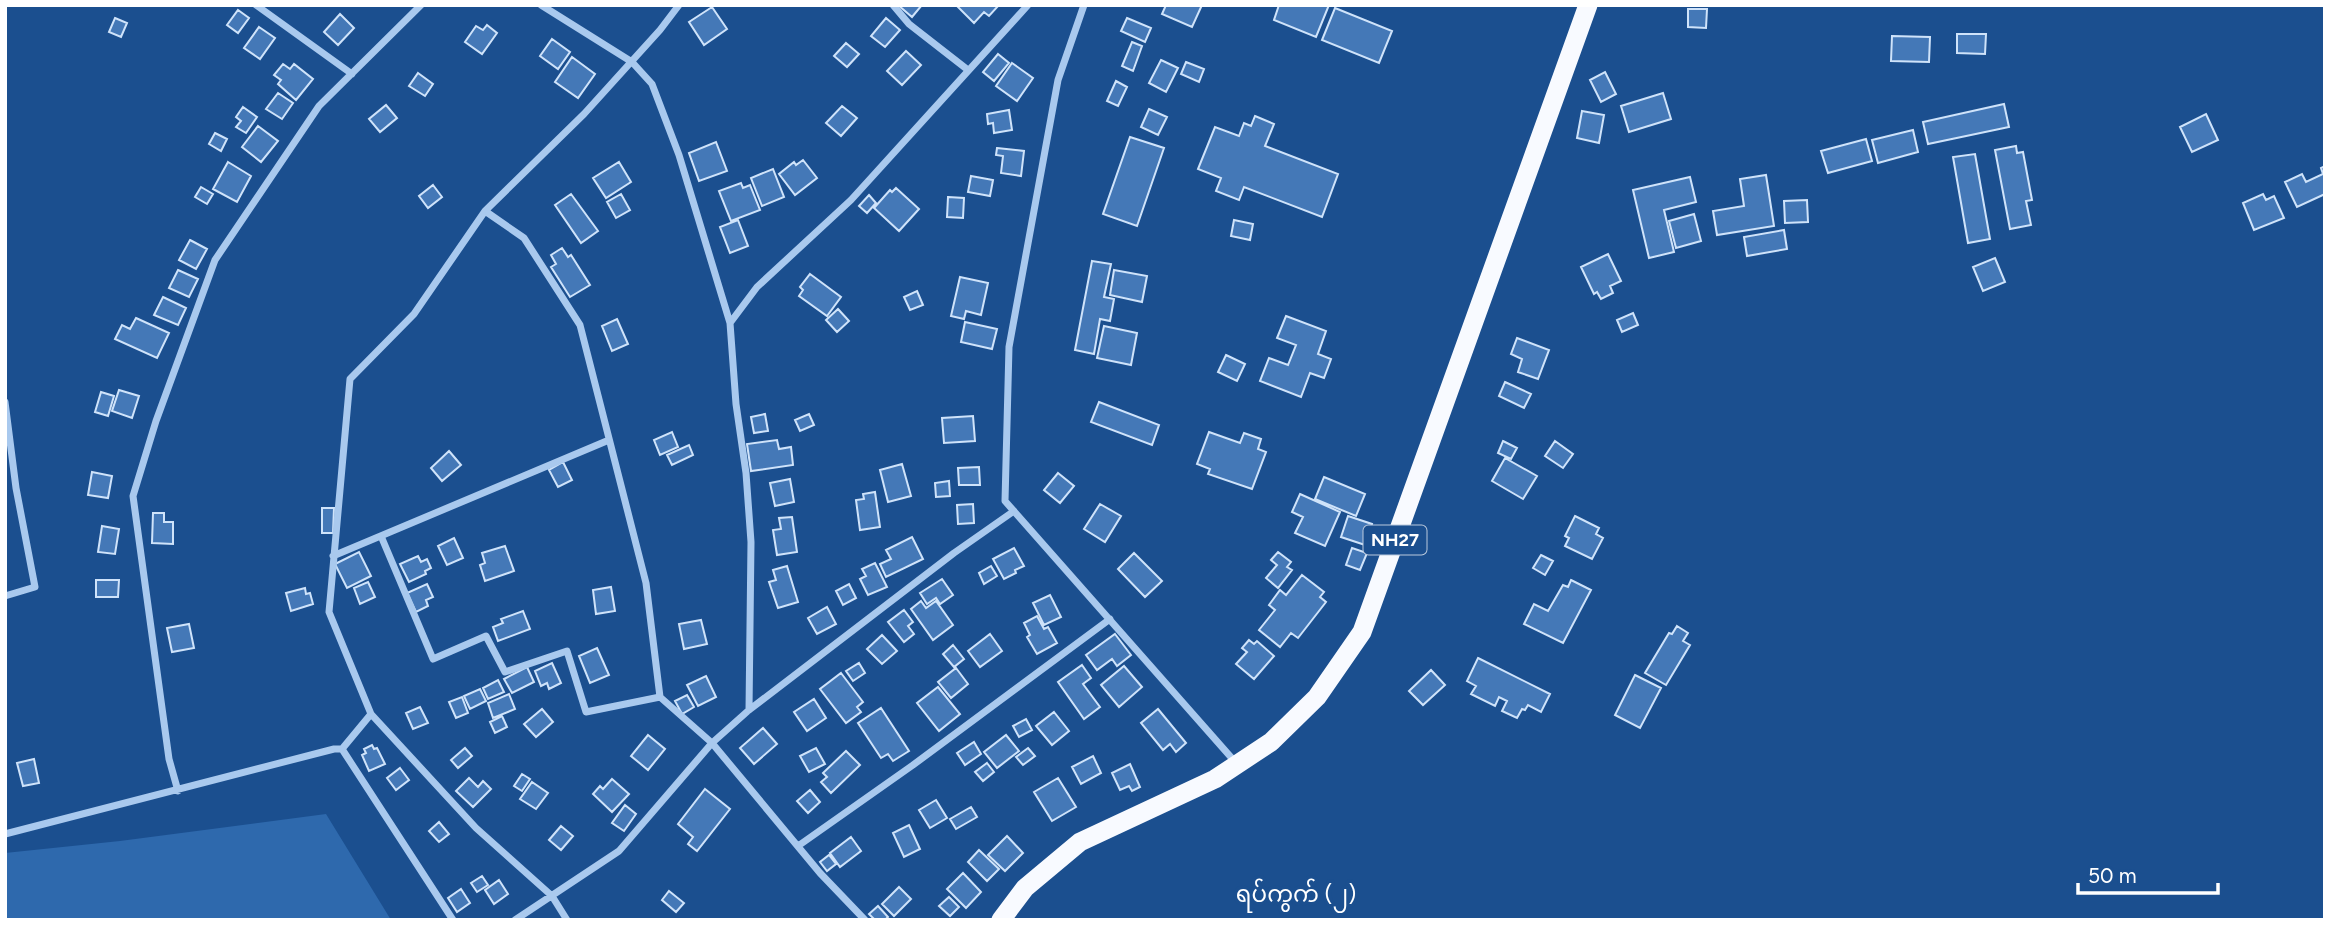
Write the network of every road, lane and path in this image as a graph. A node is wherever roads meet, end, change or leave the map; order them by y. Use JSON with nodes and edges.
{"nodes":[{"id":1,"x":256,"y":5,"type":"edge"},
{"id":2,"x":421,"y":5,"type":"edge"},
{"id":3,"x":541,"y":5,"type":"edge"},
{"id":4,"x":679,"y":5,"type":"edge"},
{"id":5,"x":893,"y":5,"type":"edge"},
{"id":6,"x":1028,"y":5,"type":"edge"},
{"id":7,"x":1084,"y":5,"type":"edge"},
{"id":8,"x":1588,"y":5,"type":"edge"},
{"id":9,"x":632,"y":62,"type":"junction"},
{"id":10,"x":968,"y":70,"type":"junction"},
{"id":11,"x":352,"y":74,"type":"junction"},
{"id":12,"x":485,"y":211,"type":"junction"},
{"id":13,"x":730,"y":323,"type":"junction"},
{"id":14,"x":5,"y":402,"type":"edge"},
{"id":15,"x":609,"y":440,"type":"junction"},
{"id":16,"x":16,"y":488,"type":"junction"},
{"id":17,"x":5,"y":491,"type":"edge"},
{"id":18,"x":1014,"y":511,"type":"junction"},
{"id":19,"x":381,"y":536,"type":"junction"},
{"id":20,"x":333,"y":556,"type":"junction"},
{"id":21,"x":5,"y":596,"type":"edge"},
{"id":22,"x":1110,"y":619,"type":"junction"},
{"id":23,"x":660,"y":697,"type":"junction"},
{"id":24,"x":748,"y":710,"type":"junction"},
{"id":25,"x":371,"y":713,"type":"junction"},
{"id":26,"x":712,"y":743,"type":"junction"},
{"id":27,"x":342,"y":749,"type":"junction"},
{"id":28,"x":1237,"y":764,"type":"junction"},
{"id":29,"x":178,"y":790,"type":"junction"},
{"id":30,"x":5,"y":834,"type":"edge"},
{"id":31,"x":798,"y":846,"type":"junction"},
{"id":32,"x":552,"y":896,"type":"junction"},
{"id":33,"x":453,"y":920,"type":"edge"},
{"id":34,"x":515,"y":920,"type":"edge"},
{"id":35,"x":568,"y":920,"type":"edge"},
{"id":36,"x":865,"y":920,"type":"edge"},
{"id":37,"x":1001,"y":920,"type":"edge"}],
"edges":[{"from":1,"to":11,"type":"street"},
{"from":2,"to":11,"type":"street"},
{"from":3,"to":9,"type":"street"},
{"from":4,"to":9,"type":"street"},
{"from":5,"to":10,"type":"street"},
{"from":6,"to":10,"type":"street"},
{"from":7,"to":18,"type":"street"},
{"from":8,"to":28,"type":"highway","number":"NH27"},
{"from":9,"to":12,"type":"street"},
{"from":9,"to":13,"type":"street"},
{"from":10,"to":13,"type":"street"},
{"from":11,"to":29,"type":"street"},
{"from":12,"to":15,"type":"street"},
{"from":12,"to":20,"type":"street"},
{"from":13,"to":24,"type":"street"},
{"from":14,"to":16,"type":"street"},
{"from":15,"to":19,"type":"street"},
{"from":15,"to":23,"type":"street"},
{"from":16,"to":17,"type":"street"},
{"from":16,"to":21,"type":"street"},
{"from":18,"to":22,"type":"street"},
{"from":18,"to":24,"type":"street"},
{"from":19,"to":20,"type":"street"},
{"from":19,"to":23,"type":"street"},
{"from":20,"to":25,"type":"street"},
{"from":22,"to":28,"type":"street"},
{"from":22,"to":31,"type":"street"},
{"from":23,"to":26,"type":"street"},
{"from":24,"to":26,"type":"street"},
{"from":25,"to":27,"type":"street"},
{"from":25,"to":32,"type":"street"},
{"from":26,"to":31,"type":"street"},
{"from":26,"to":32,"type":"street"},
{"from":27,"to":29,"type":"street"},
{"from":27,"to":33,"type":"street"},
{"from":28,"to":37,"type":"highway","number":"NH27"},
{"from":29,"to":30,"type":"street"},
{"from":31,"to":36,"type":"street"},
{"from":32,"to":34,"type":"street"},
{"from":32,"to":35,"type":"street"}]}
